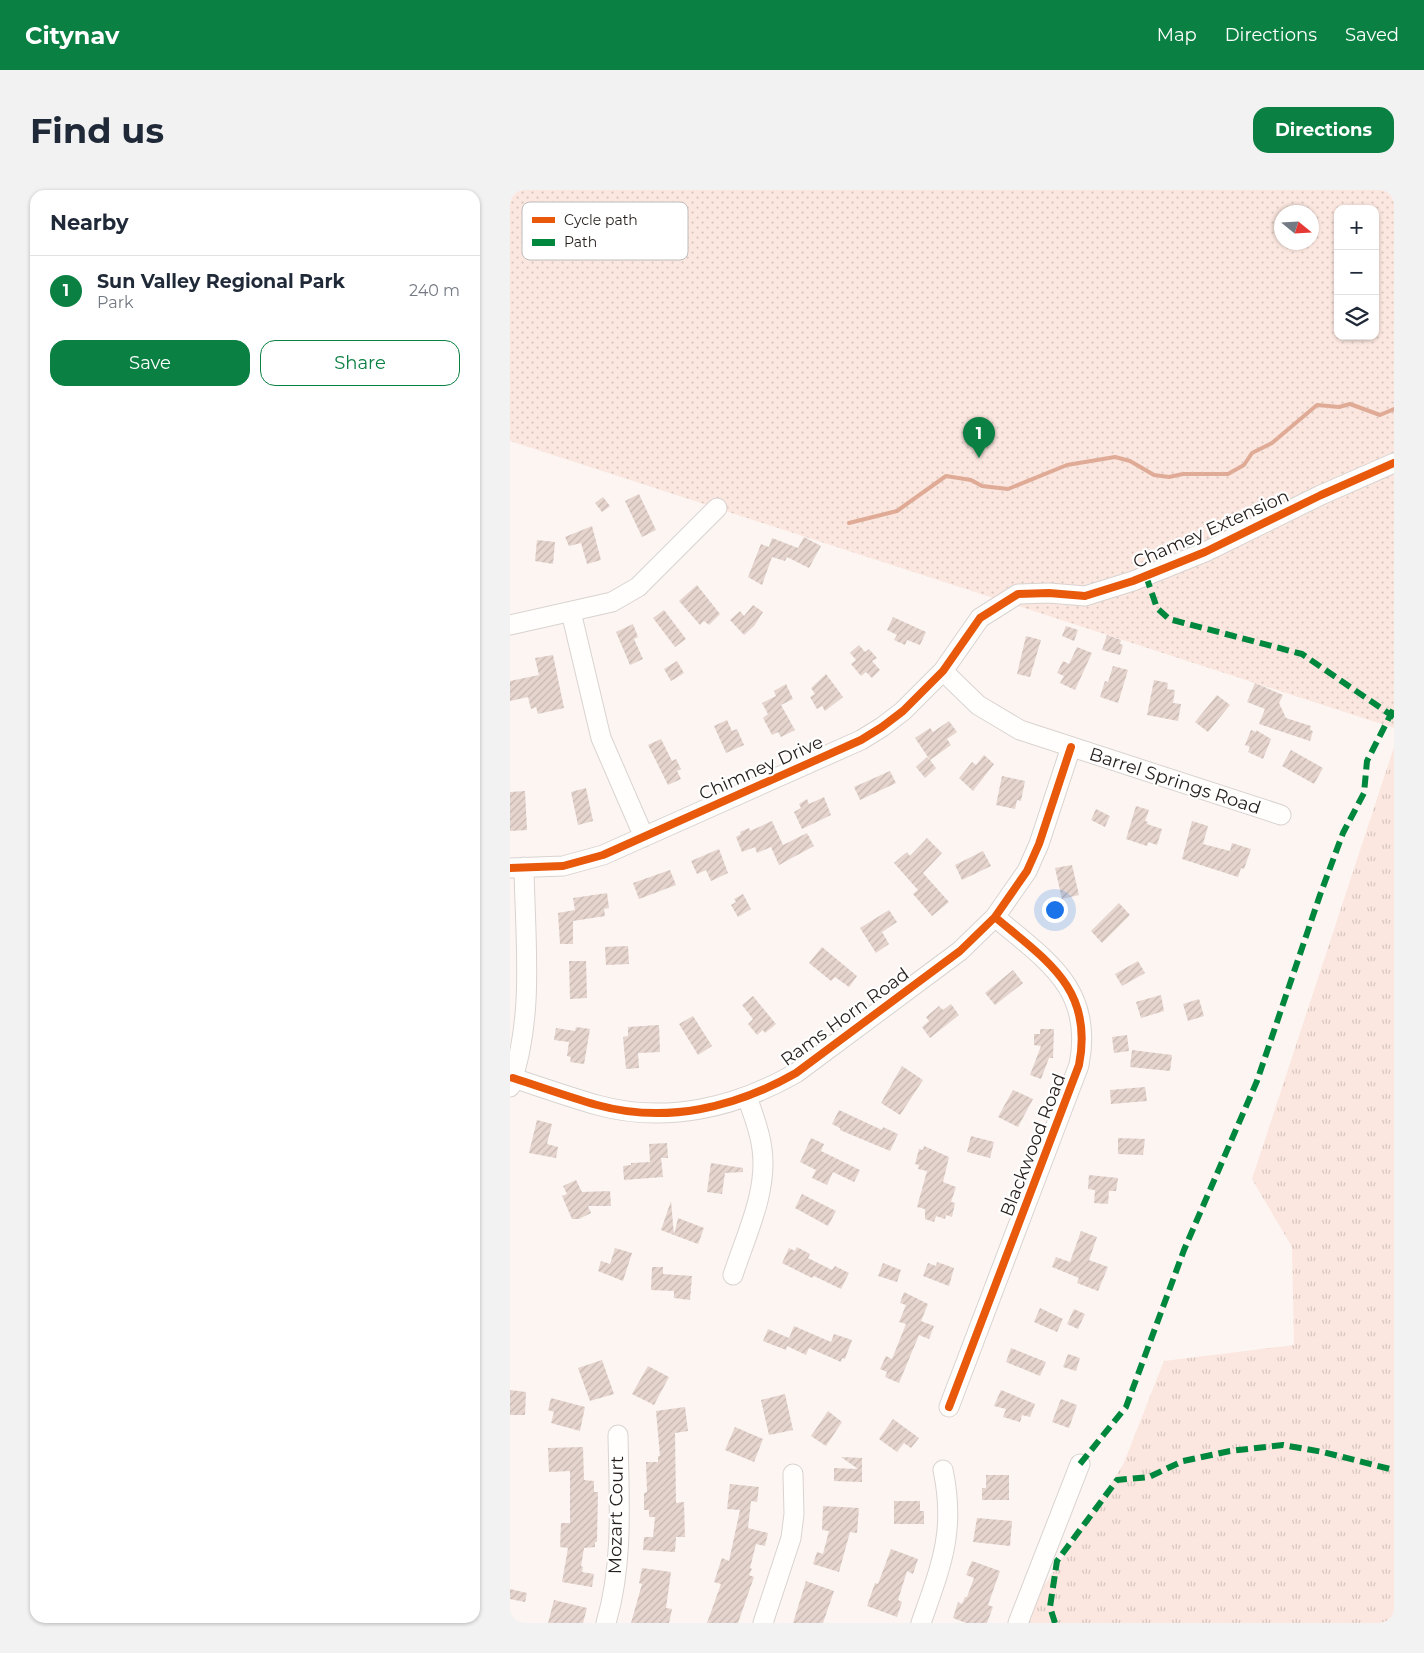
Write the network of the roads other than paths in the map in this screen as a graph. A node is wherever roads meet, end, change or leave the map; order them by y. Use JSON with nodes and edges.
{"nodes":[{"id":1,"x":1394,"y":463,"type":"edge"},
{"id":2,"x":717,"y":508,"type":"dead end"},
{"id":3,"x":572,"y":612,"type":"junction"},
{"id":4,"x":980,"y":618,"type":"joint"},
{"id":5,"x":510,"y":626,"type":"edge"},
{"id":6,"x":943,"y":672,"type":"junction"},
{"id":7,"x":1071,"y":747,"type":"junction"},
{"id":8,"x":1281,"y":815,"type":"dead end"},
{"id":9,"x":644,"y":837,"type":"junction"},
{"id":10,"x":517,"y":867,"type":"edge"},
{"id":11,"x":995,"y":917,"type":"junction"},
{"id":12,"x":512,"y":1082,"type":"edge"},
{"id":13,"x":747,"y":1097,"type":"junction"},
{"id":14,"x":733,"y":1275,"type":"dead end"},
{"id":15,"x":949,"y":1407,"type":"dead end"},
{"id":16,"x":618,"y":1435,"type":"dead end"},
{"id":17,"x":1080,"y":1464,"type":"dead end"},
{"id":18,"x":943,"y":1470,"type":"dead end"},
{"id":19,"x":793,"y":1474,"type":"dead end"},
{"id":20,"x":606,"y":1623,"type":"edge"},
{"id":21,"x":763,"y":1623,"type":"edge"},
{"id":22,"x":921,"y":1623,"type":"edge"},
{"id":23,"x":1018,"y":1623,"type":"edge"}],
"edges":[{"from":1,"to":4,"type":"street","name":"Chamey Extension"},
{"from":2,"to":3,"type":"street"},
{"from":3,"to":5,"type":"street"},
{"from":3,"to":9,"type":"street"},
{"from":4,"to":6,"type":"street","name":"Chimney Drive"},
{"from":6,"to":7,"type":"street","name":"Barrel Springs Road"},
{"from":6,"to":9,"type":"street","name":"Chimney Drive"},
{"from":7,"to":8,"type":"street","name":"Barrel Springs Road"},
{"from":7,"to":11,"type":"street","name":"Rams Horn Road"},
{"from":9,"to":10,"type":"street","name":"Chimney Drive"},
{"from":10,"to":12,"type":"street"},
{"from":11,"to":13,"type":"street","name":"Rams Horn Road"},
{"from":11,"to":15,"type":"street","name":"Blackwood Road"},
{"from":12,"to":13,"type":"street","name":"Rams Horn Road"},
{"from":13,"to":14,"type":"street"},
{"from":16,"to":20,"type":"street","name":"Mozart Court"},
{"from":17,"to":23,"type":"street"},
{"from":18,"to":22,"type":"street"},
{"from":19,"to":21,"type":"street"}]}
